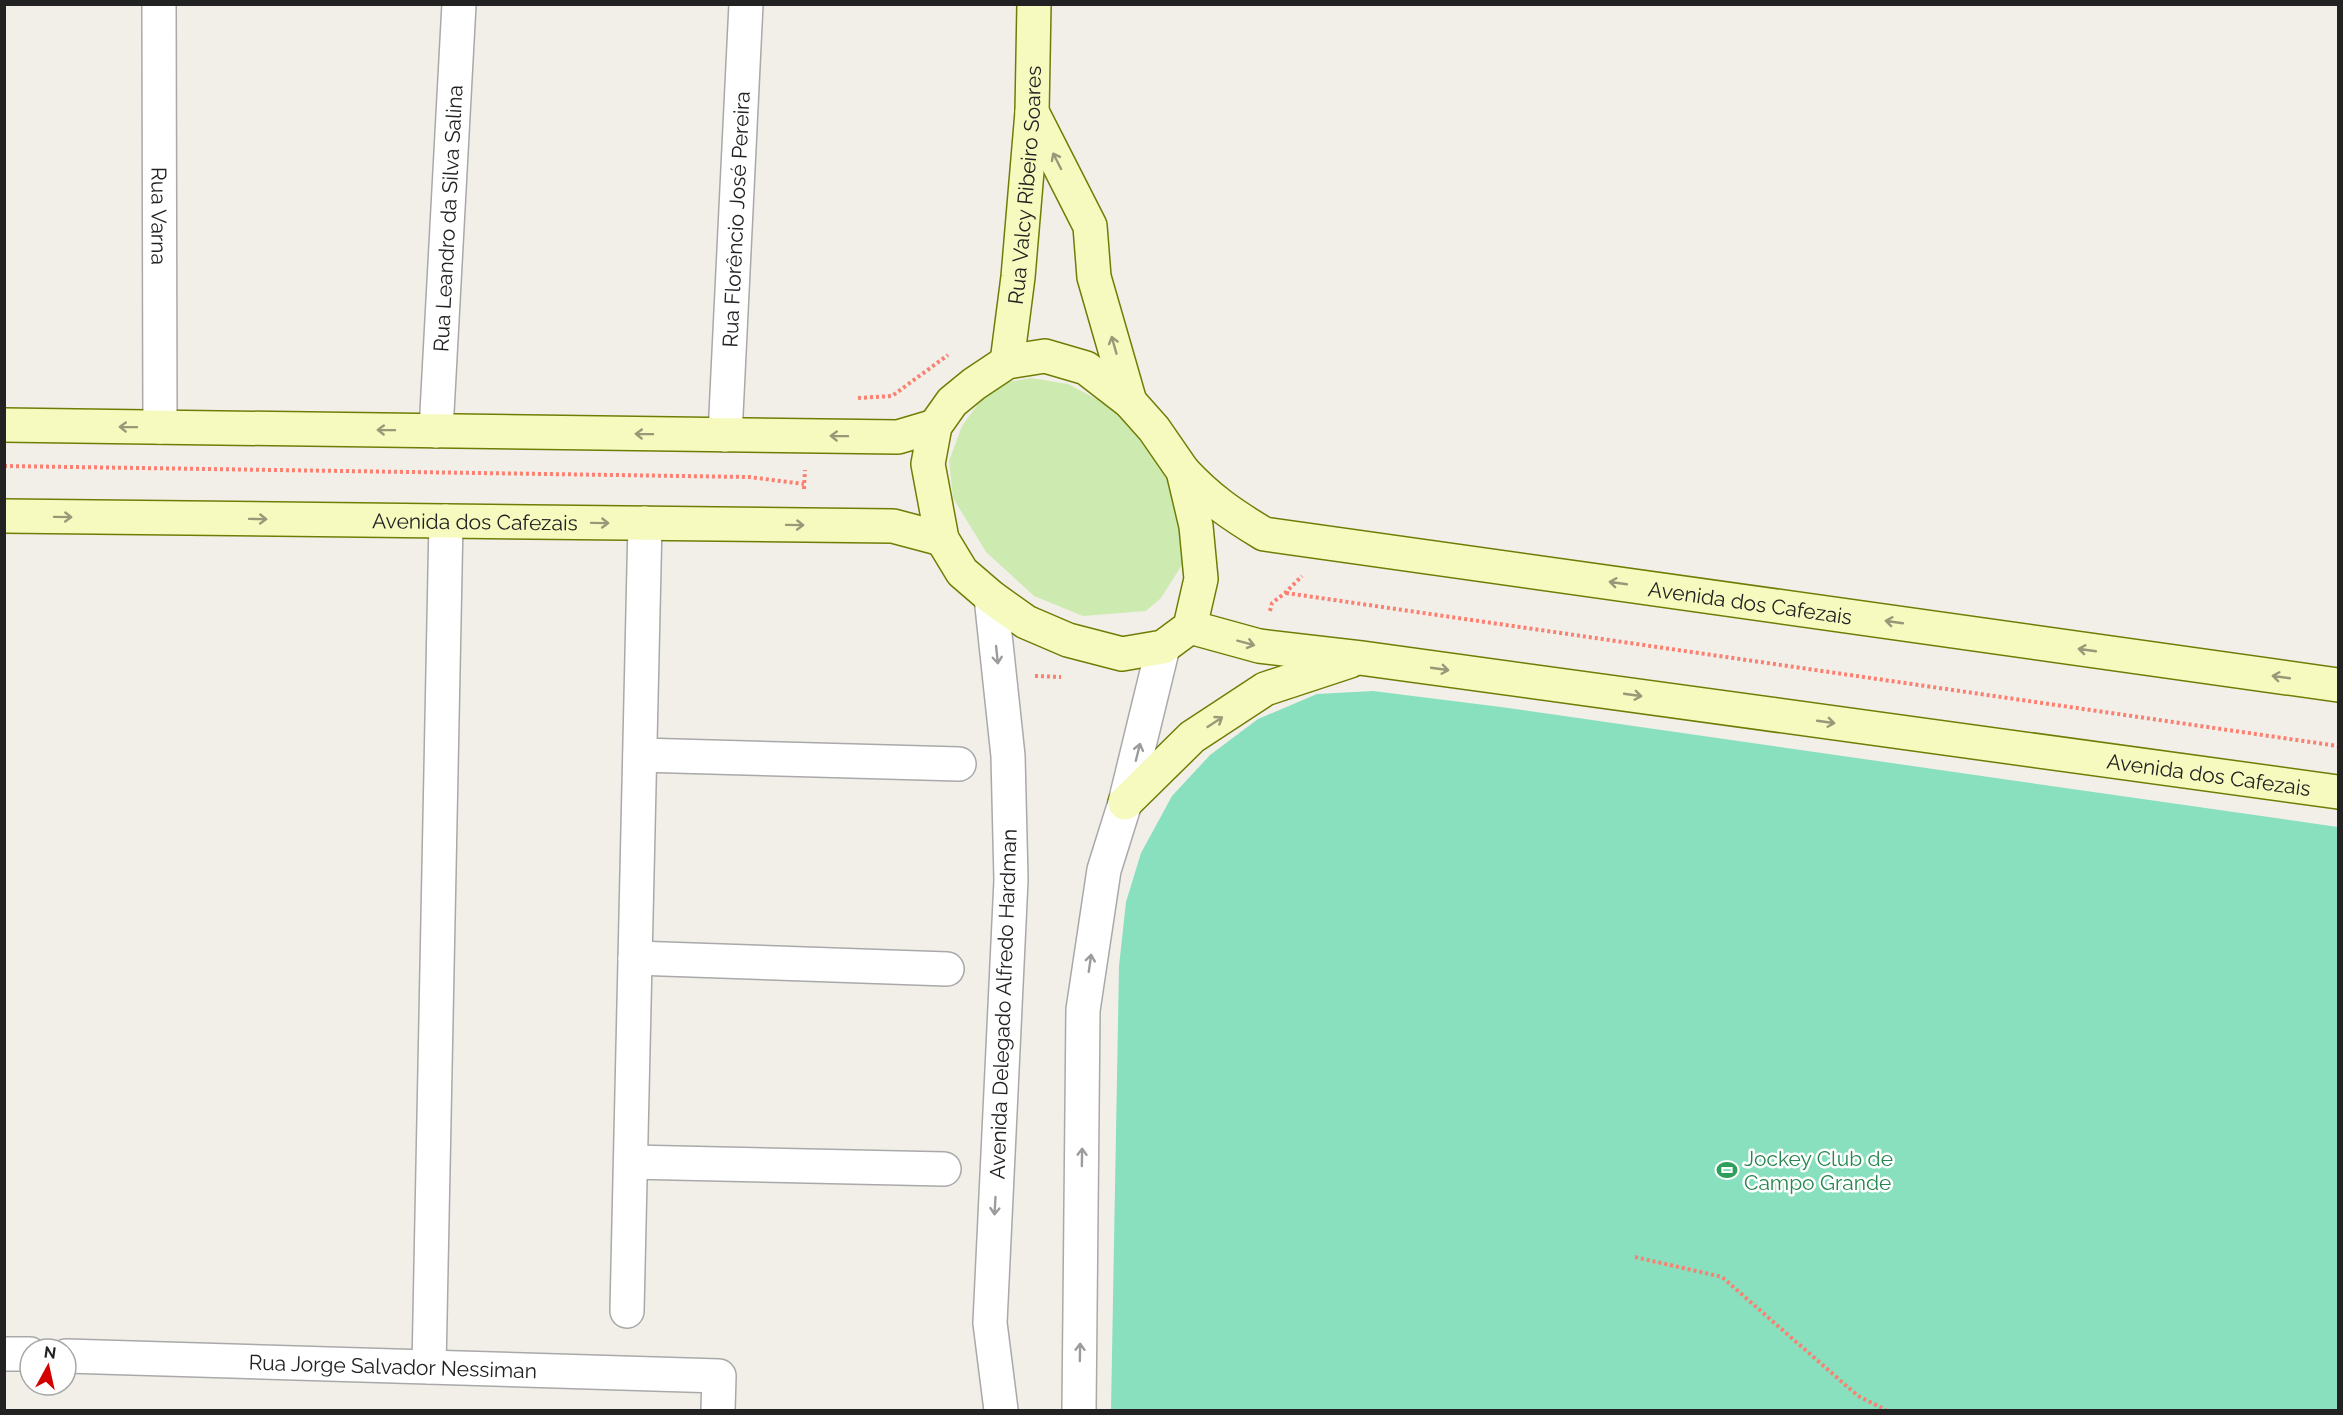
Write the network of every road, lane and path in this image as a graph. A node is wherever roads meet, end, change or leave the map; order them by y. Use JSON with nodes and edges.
{"nodes":[{"id":1,"x":159,"y":4,"type":"edge"},
{"id":2,"x":459,"y":4,"type":"edge"},
{"id":3,"x":746,"y":4,"type":"edge"},
{"id":4,"x":1034,"y":4,"type":"edge"},
{"id":5,"x":1032,"y":112,"type":"junction"},
{"id":6,"x":954,"y":351,"type":"dead end"},
{"id":7,"x":1007,"y":363,"type":"junction"},
{"id":8,"x":849,"y":398,"type":"dead end"},
{"id":9,"x":1130,"y":402,"type":"junction"},
{"id":10,"x":4,"y":425,"type":"edge"},
{"id":11,"x":935,"y":426,"type":"junction"},
{"id":12,"x":160,"y":427,"type":"junction"},
{"id":13,"x":436,"y":431,"type":"junction"},
{"id":14,"x":725,"y":435,"type":"junction"},
{"id":15,"x":805,"y":436,"type":"junction"},
{"id":16,"x":4,"y":466,"type":"edge"},
{"id":17,"x":1183,"y":471,"type":"junction"},
{"id":18,"x":4,"y":516,"type":"edge"},
{"id":19,"x":446,"y":521,"type":"junction"},
{"id":20,"x":645,"y":523,"type":"junction"},
{"id":21,"x":942,"y":539,"type":"junction"},
{"id":22,"x":1285,"y":593,"type":"dead end"},
{"id":23,"x":991,"y":597,"type":"junction"},
{"id":24,"x":1190,"y":627,"type":"junction"},
{"id":25,"x":1163,"y":647,"type":"junction"},
{"id":26,"x":1361,"y":658,"type":"junction"},
{"id":27,"x":2338,"y":685,"type":"edge"},
{"id":28,"x":2338,"y":746,"type":"edge"},
{"id":29,"x":640,"y":755,"type":"junction"},
{"id":30,"x":959,"y":764,"type":"dead end"},
{"id":31,"x":2338,"y":792,"type":"edge"},
{"id":32,"x":1125,"y":803,"type":"junction"},
{"id":33,"x":635,"y":958,"type":"junction"},
{"id":34,"x":947,"y":969,"type":"dead end"},
{"id":35,"x":631,"y":1162,"type":"junction"},
{"id":36,"x":944,"y":1169,"type":"dead end"},
{"id":37,"x":1635,"y":1257,"type":"dead end"},
{"id":38,"x":627,"y":1311,"type":"dead end"},
{"id":39,"x":78,"y":1356,"type":"edge"},
{"id":40,"x":429,"y":1367,"type":"junction"},
{"id":41,"x":718,"y":1410,"type":"edge"},
{"id":42,"x":1001,"y":1410,"type":"edge"},
{"id":43,"x":1079,"y":1410,"type":"edge"},
{"id":44,"x":1886,"y":1410,"type":"edge"}],
"edges":[{"from":1,"to":12,"type":"street","name":"Rua Varna"},
{"from":2,"to":13,"type":"street","name":"Rua Leandro da Silva Salina"},
{"from":3,"to":14,"type":"street","name":"Rua Florêncio José Pereira"},
{"from":4,"to":5,"type":"main road","name":"Rua Valcy Ribeiro Soares"},
{"from":5,"to":7,"type":"main road","name":"Rua Valcy Ribeiro Soares"},
{"from":9,"to":5,"type":"main road","one_way":true},
{"from":6,"to":8,"type":"path"},
{"from":7,"to":9,"type":"main road"},
{"from":7,"to":11,"type":"main road"},
{"from":9,"to":17,"type":"main road"},
{"from":12,"to":10,"type":"main road","one_way":true},
{"from":11,"to":15,"type":"main road","one_way":true},
{"from":11,"to":21,"type":"main road"},
{"from":13,"to":12,"type":"main road","one_way":true},
{"from":14,"to":13,"type":"main road","one_way":true},
{"from":14,"to":15,"type":"main road"},
{"from":15,"to":16,"type":"path"},
{"from":17,"to":24,"type":"main road"},
{"from":27,"to":17,"type":"main road","name":"Avenida dos Cafezais","one_way":true},
{"from":18,"to":19,"type":"main road","name":"Avenida dos Cafezais","one_way":true},
{"from":19,"to":20,"type":"main road","name":"Avenida dos Cafezais","one_way":true},
{"from":19,"to":40,"type":"street"},
{"from":20,"to":21,"type":"main road","name":"Avenida dos Cafezais","one_way":true},
{"from":20,"to":29,"type":"street"},
{"from":21,"to":23,"type":"main road"},
{"from":22,"to":28,"type":"path"},
{"from":23,"to":25,"type":"main road"},
{"from":23,"to":42,"type":"street","name":"Avenida Delegado Alfredo Hardman","one_way":true},
{"from":24,"to":25,"type":"main road"},
{"from":24,"to":26,"type":"main road","name":"Avenida dos Cafezais","one_way":true},
{"from":32,"to":25,"type":"street","one_way":true},
{"from":26,"to":31,"type":"main road","name":"Avenida dos Cafezais","one_way":true},
{"from":32,"to":26,"type":"main road","one_way":true},
{"from":29,"to":30,"type":"street"},
{"from":29,"to":33,"type":"street"},
{"from":43,"to":32,"type":"street","one_way":true},
{"from":33,"to":34,"type":"street"},
{"from":33,"to":35,"type":"street"},
{"from":35,"to":36,"type":"street"},
{"from":35,"to":38,"type":"street"},
{"from":37,"to":44,"type":"path"},
{"from":39,"to":40,"type":"street","name":"Rua Jorge Salvador Nessiman"},
{"from":40,"to":41,"type":"street","name":"Rua Jorge Salvador Nessiman"}]}
